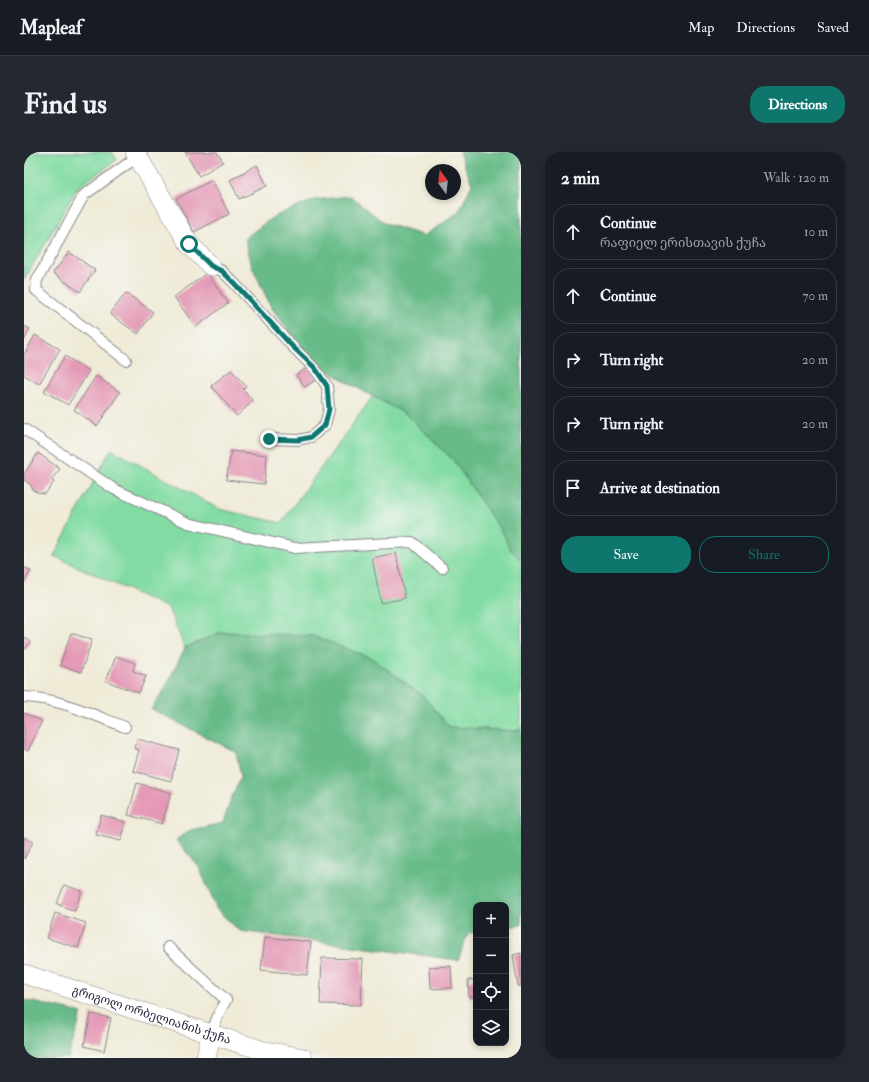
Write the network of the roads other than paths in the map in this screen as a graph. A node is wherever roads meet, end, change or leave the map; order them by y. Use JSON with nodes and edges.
{"nodes":[{"id":1,"x":136,"y":154,"type":"edge"},
{"id":2,"x":211,"y":266,"type":"joint"},
{"id":3,"x":126,"y":360,"type":"dead end"},
{"id":4,"x":24,"y":429,"type":"edge"},
{"id":5,"x":269,"y":439,"type":"dead end"},
{"id":6,"x":442,"y":568,"type":"dead end"},
{"id":7,"x":24,"y":697,"type":"edge"},
{"id":8,"x":125,"y":727,"type":"dead end"},
{"id":9,"x":168,"y":947,"type":"dead end"},
{"id":10,"x":24,"y":974,"type":"edge"},
{"id":11,"x":211,"y":1034,"type":"junction"},
{"id":12,"x":206,"y":1058,"type":"edge"},
{"id":13,"x":303,"y":1058,"type":"edge"}],
"edges":[{"from":1,"to":2,"type":"street"},
{"from":1,"to":3,"type":"lane"},
{"from":2,"to":5,"type":"lane"},
{"from":4,"to":6,"type":"lane"},
{"from":7,"to":8,"type":"lane"},
{"from":9,"to":11,"type":"lane"},
{"from":10,"to":11,"type":"street","name":"გრიგოლ ორბელიანის ქუჩა"},
{"from":11,"to":12,"type":"street"},
{"from":11,"to":13,"type":"street","name":"გრიგოლ ორბელიანის ქუჩა"}]}
